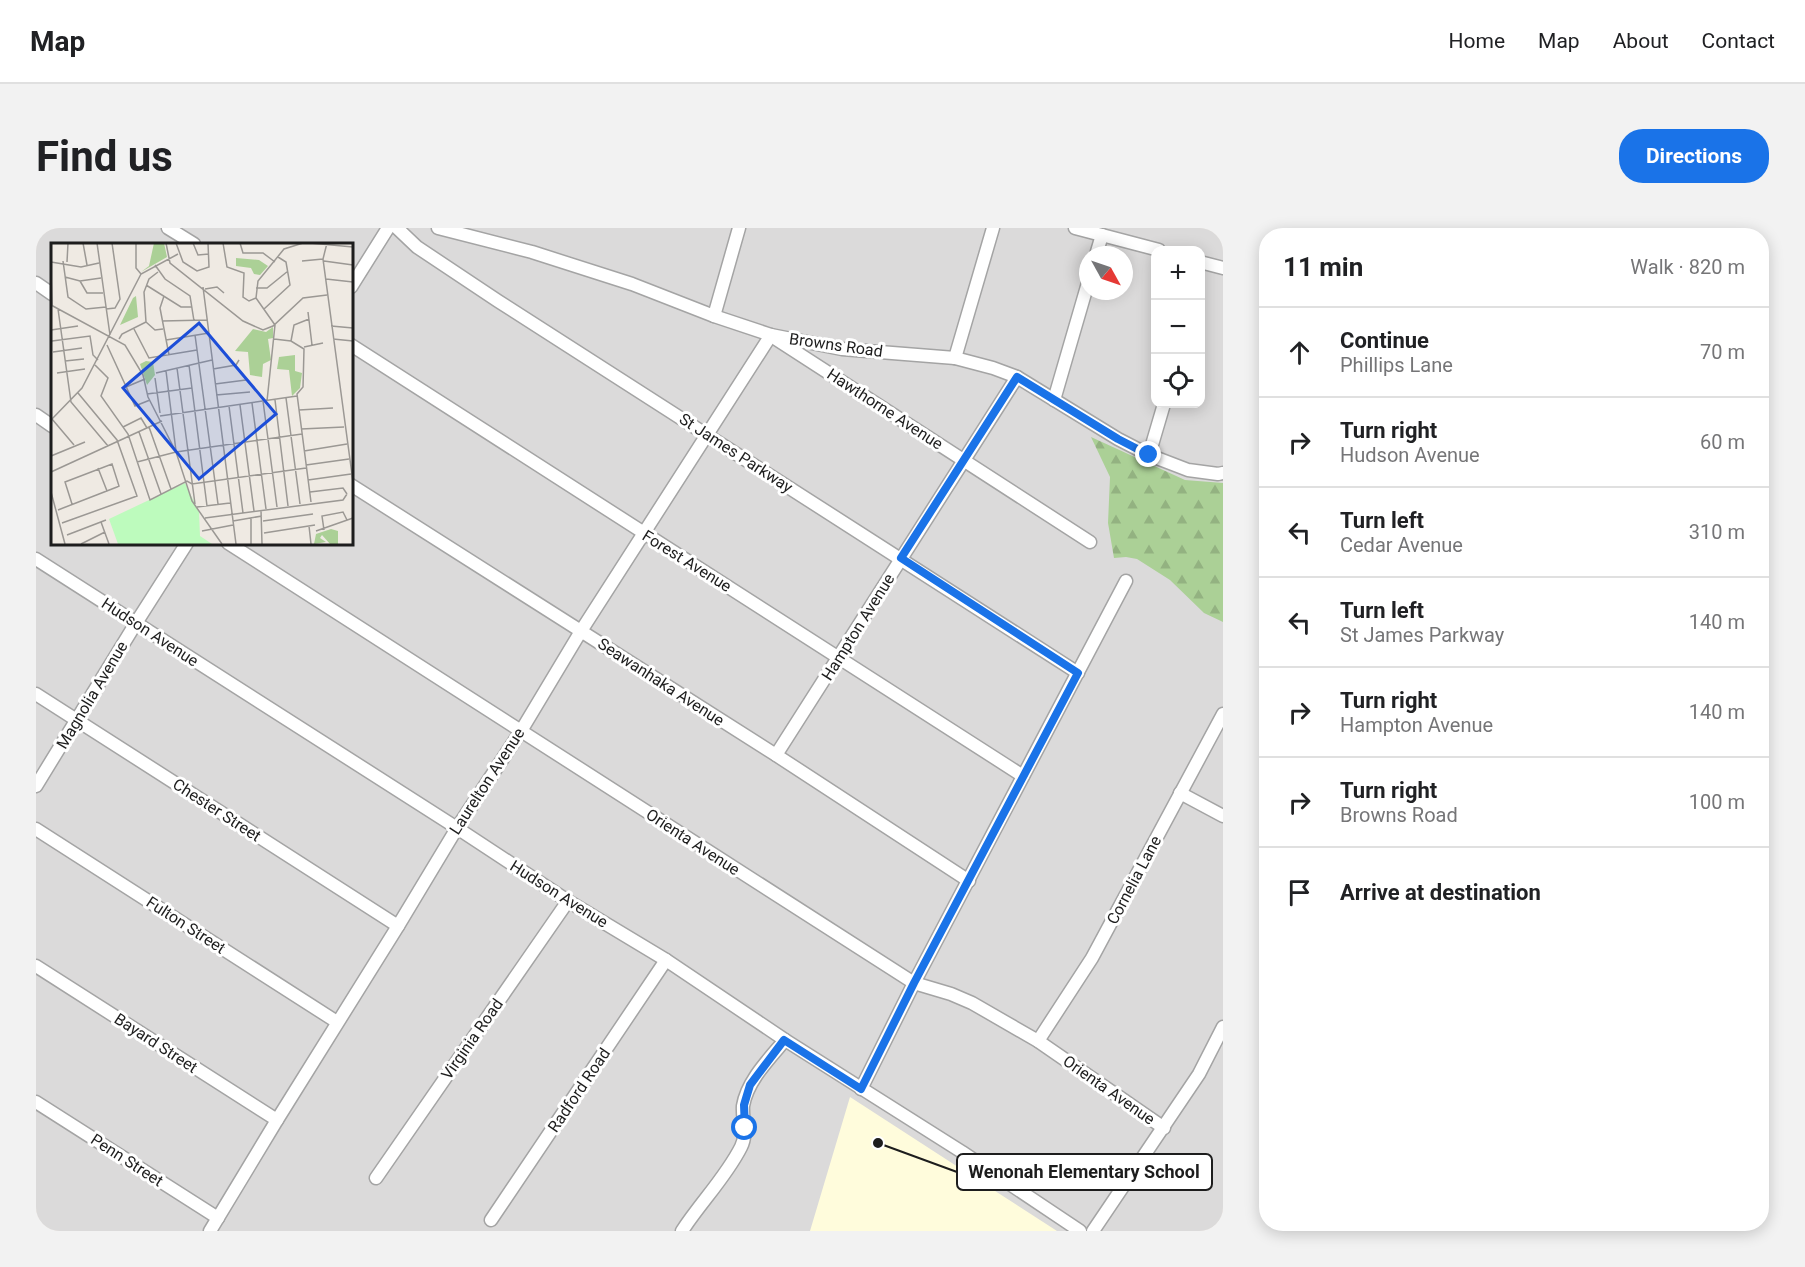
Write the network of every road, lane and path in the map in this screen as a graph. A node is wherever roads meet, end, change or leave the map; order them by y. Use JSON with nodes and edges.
{"nodes":[{"id":1,"x":168,"y":228,"type":"edge"},
{"id":2,"x":388,"y":228,"type":"edge"},
{"id":3,"x":397,"y":228,"type":"edge"},
{"id":4,"x":438,"y":228,"type":"edge"},
{"id":5,"x":739,"y":228,"type":"edge"},
{"id":6,"x":993,"y":228,"type":"edge"},
{"id":7,"x":1075,"y":228,"type":"edge"},
{"id":8,"x":1102,"y":235,"type":"junction"},
{"id":9,"x":192,"y":243,"type":"edge"},
{"id":10,"x":1099,"y":246,"type":"edge"},
{"id":11,"x":1151,"y":248,"type":"edge"},
{"id":12,"x":1205,"y":266,"type":"edge"},
{"id":13,"x":1223,"y":268,"type":"edge"},
{"id":14,"x":36,"y":283,"type":"edge"},
{"id":15,"x":352,"y":285,"type":"edge"},
{"id":16,"x":51,"y":293,"type":"edge"},
{"id":17,"x":1083,"y":300,"type":"edge"},
{"id":18,"x":714,"y":316,"type":"junction"},
{"id":19,"x":771,"y":335,"type":"junction"},
{"id":20,"x":352,"y":346,"type":"edge"},
{"id":21,"x":955,"y":358,"type":"junction"},
{"id":22,"x":1017,"y":377,"type":"junction"},
{"id":23,"x":1054,"y":400,"type":"junction"},
{"id":24,"x":1163,"y":408,"type":"edge"},
{"id":25,"x":36,"y":415,"type":"edge"},
{"id":26,"x":51,"y":425,"type":"edge"},
{"id":27,"x":707,"y":435,"type":"junction"},
{"id":28,"x":1149,"y":455,"type":"junction"},
{"id":29,"x":963,"y":460,"type":"junction"},
{"id":30,"x":1223,"y":473,"type":"edge"},
{"id":31,"x":352,"y":485,"type":"edge"},
{"id":32,"x":643,"y":533,"type":"junction"},
{"id":33,"x":1090,"y":542,"type":"dead end"},
{"id":34,"x":186,"y":544,"type":"edge"},
{"id":35,"x":230,"y":544,"type":"edge"},
{"id":36,"x":901,"y":558,"type":"junction"},
{"id":37,"x":36,"y":559,"type":"edge"},
{"id":38,"x":1126,"y":581,"type":"dead end"},
{"id":39,"x":136,"y":623,"type":"junction"},
{"id":40,"x":581,"y":631,"type":"junction"},
{"id":41,"x":840,"y":657,"type":"junction"},
{"id":42,"x":1078,"y":673,"type":"junction"},
{"id":43,"x":36,"y":694,"type":"edge"},
{"id":44,"x":1223,"y":714,"type":"edge"},
{"id":45,"x":77,"y":720,"type":"junction"},
{"id":46,"x":521,"y":731,"type":"junction"},
{"id":47,"x":776,"y":755,"type":"junction"},
{"id":48,"x":1023,"y":776,"type":"junction"},
{"id":49,"x":36,"y":786,"type":"edge"},
{"id":50,"x":1180,"y":793,"type":"junction"},
{"id":51,"x":1223,"y":816,"type":"edge"},
{"id":52,"x":457,"y":828,"type":"junction"},
{"id":53,"x":36,"y":829,"type":"edge"},
{"id":54,"x":969,"y":881,"type":"junction"},
{"id":55,"x":568,"y":901,"type":"junction"},
{"id":56,"x":398,"y":926,"type":"junction"},
{"id":57,"x":666,"y":960,"type":"junction"},
{"id":58,"x":36,"y":966,"type":"edge"},
{"id":59,"x":914,"y":983,"type":"junction"},
{"id":60,"x":337,"y":1022,"type":"junction"},
{"id":61,"x":1223,"y":1027,"type":"edge"},
{"id":62,"x":784,"y":1040,"type":"junction"},
{"id":63,"x":1038,"y":1041,"type":"junction"},
{"id":64,"x":861,"y":1089,"type":"junction"},
{"id":65,"x":36,"y":1102,"type":"edge"},
{"id":66,"x":277,"y":1120,"type":"junction"},
{"id":67,"x":1164,"y":1128,"type":"junction"},
{"id":68,"x":376,"y":1178,"type":"dead end"},
{"id":69,"x":218,"y":1218,"type":"junction"},
{"id":70,"x":491,"y":1220,"type":"dead end"},
{"id":71,"x":210,"y":1231,"type":"edge"},
{"id":72,"x":682,"y":1231,"type":"edge"},
{"id":73,"x":1080,"y":1231,"type":"edge"},
{"id":74,"x":1093,"y":1231,"type":"edge"}],
"edges":[{"from":1,"to":9,"type":"street"},
{"from":2,"to":15,"type":"street"},
{"from":3,"to":27,"type":"street","name":"St James Parkway"},
{"from":4,"to":18,"type":"street","name":"Browns Road"},
{"from":5,"to":18,"type":"street"},
{"from":6,"to":21,"type":"street"},
{"from":7,"to":8,"type":"street"},
{"from":8,"to":10,"type":"street"},
{"from":8,"to":11,"type":"street"},
{"from":12,"to":13,"type":"street"},
{"from":14,"to":16,"type":"street"},
{"from":17,"to":23,"type":"street"},
{"from":18,"to":19,"type":"street","name":"Browns Road"},
{"from":19,"to":21,"type":"street","name":"Browns Road"},
{"from":19,"to":27,"type":"street","name":"Laurelton Avenue"},
{"from":19,"to":29,"type":"street","name":"Hawthorne Avenue"},
{"from":20,"to":32,"type":"street","name":"Forest Avenue"},
{"from":21,"to":22,"type":"street","name":"Browns Road"},
{"from":22,"to":23,"type":"street","name":"Browns Road"},
{"from":22,"to":29,"type":"street","name":"Hampton Avenue"},
{"from":23,"to":28,"type":"street","name":"Browns Road"},
{"from":24,"to":28,"type":"street"},
{"from":25,"to":26,"type":"street"},
{"from":27,"to":32,"type":"street","name":"Laurelton Avenue"},
{"from":27,"to":36,"type":"street","name":"St James Parkway"},
{"from":28,"to":30,"type":"street","name":"Browns Road"},
{"from":29,"to":33,"type":"street","name":"Hawthorne Avenue"},
{"from":29,"to":36,"type":"street","name":"Hampton Avenue"},
{"from":31,"to":40,"type":"street","name":"Seawanhaka Avenue"},
{"from":32,"to":40,"type":"street","name":"Laurelton Avenue"},
{"from":32,"to":41,"type":"street","name":"Forest Avenue"},
{"from":34,"to":39,"type":"street","name":"Magnolia Avenue"},
{"from":35,"to":46,"type":"street","name":"Orienta Avenue"},
{"from":36,"to":41,"type":"street","name":"Hampton Avenue"},
{"from":36,"to":42,"type":"street","name":"St James Parkway"},
{"from":37,"to":39,"type":"street","name":"Hudson Avenue"},
{"from":38,"to":42,"type":"street"},
{"from":39,"to":45,"type":"street","name":"Magnolia Avenue"},
{"from":39,"to":52,"type":"street","name":"Hudson Avenue"},
{"from":40,"to":46,"type":"street","name":"Laurelton Avenue"},
{"from":40,"to":47,"type":"street","name":"Seawanhaka Avenue"},
{"from":41,"to":47,"type":"street","name":"Hampton Avenue"},
{"from":41,"to":48,"type":"street","name":"Forest Avenue"},
{"from":42,"to":48,"type":"street"},
{"from":43,"to":45,"type":"street","name":"Chester Street"},
{"from":44,"to":50,"type":"street","name":"Cornelia Lane"},
{"from":45,"to":49,"type":"street","name":"Magnolia Avenue"},
{"from":45,"to":56,"type":"street","name":"Chester Street"},
{"from":46,"to":52,"type":"street","name":"Laurelton Avenue"},
{"from":46,"to":59,"type":"street","name":"Orienta Avenue"},
{"from":47,"to":54,"type":"street","name":"Seawanhaka Avenue"},
{"from":48,"to":54,"type":"street"},
{"from":50,"to":51,"type":"street"},
{"from":50,"to":63,"type":"street","name":"Cornelia Lane"},
{"from":52,"to":55,"type":"street","name":"Hudson Avenue"},
{"from":52,"to":56,"type":"street","name":"Laurelton Avenue"},
{"from":53,"to":60,"type":"street","name":"Fulton Street"},
{"from":54,"to":59,"type":"street"},
{"from":55,"to":57,"type":"street","name":"Hudson Avenue"},
{"from":55,"to":68,"type":"street","name":"Virginia Road"},
{"from":56,"to":60,"type":"street","name":"Laurelton Avenue"},
{"from":57,"to":62,"type":"street","name":"Hudson Avenue"},
{"from":57,"to":70,"type":"street","name":"Radford Road"},
{"from":58,"to":66,"type":"street","name":"Bayard Street"},
{"from":59,"to":63,"type":"street","name":"Orienta Avenue"},
{"from":59,"to":64,"type":"street"},
{"from":60,"to":66,"type":"street","name":"Laurelton Avenue"},
{"from":61,"to":67,"type":"street"},
{"from":62,"to":64,"type":"street","name":"Hudson Avenue"},
{"from":62,"to":72,"type":"street"},
{"from":63,"to":67,"type":"street","name":"Orienta Avenue"},
{"from":64,"to":73,"type":"street","name":"Hudson Avenue"},
{"from":65,"to":69,"type":"street","name":"Penn Street"},
{"from":66,"to":69,"type":"street","name":"Laurelton Avenue"},
{"from":67,"to":74,"type":"street"},
{"from":69,"to":71,"type":"street","name":"Laurelton Avenue"}]}
